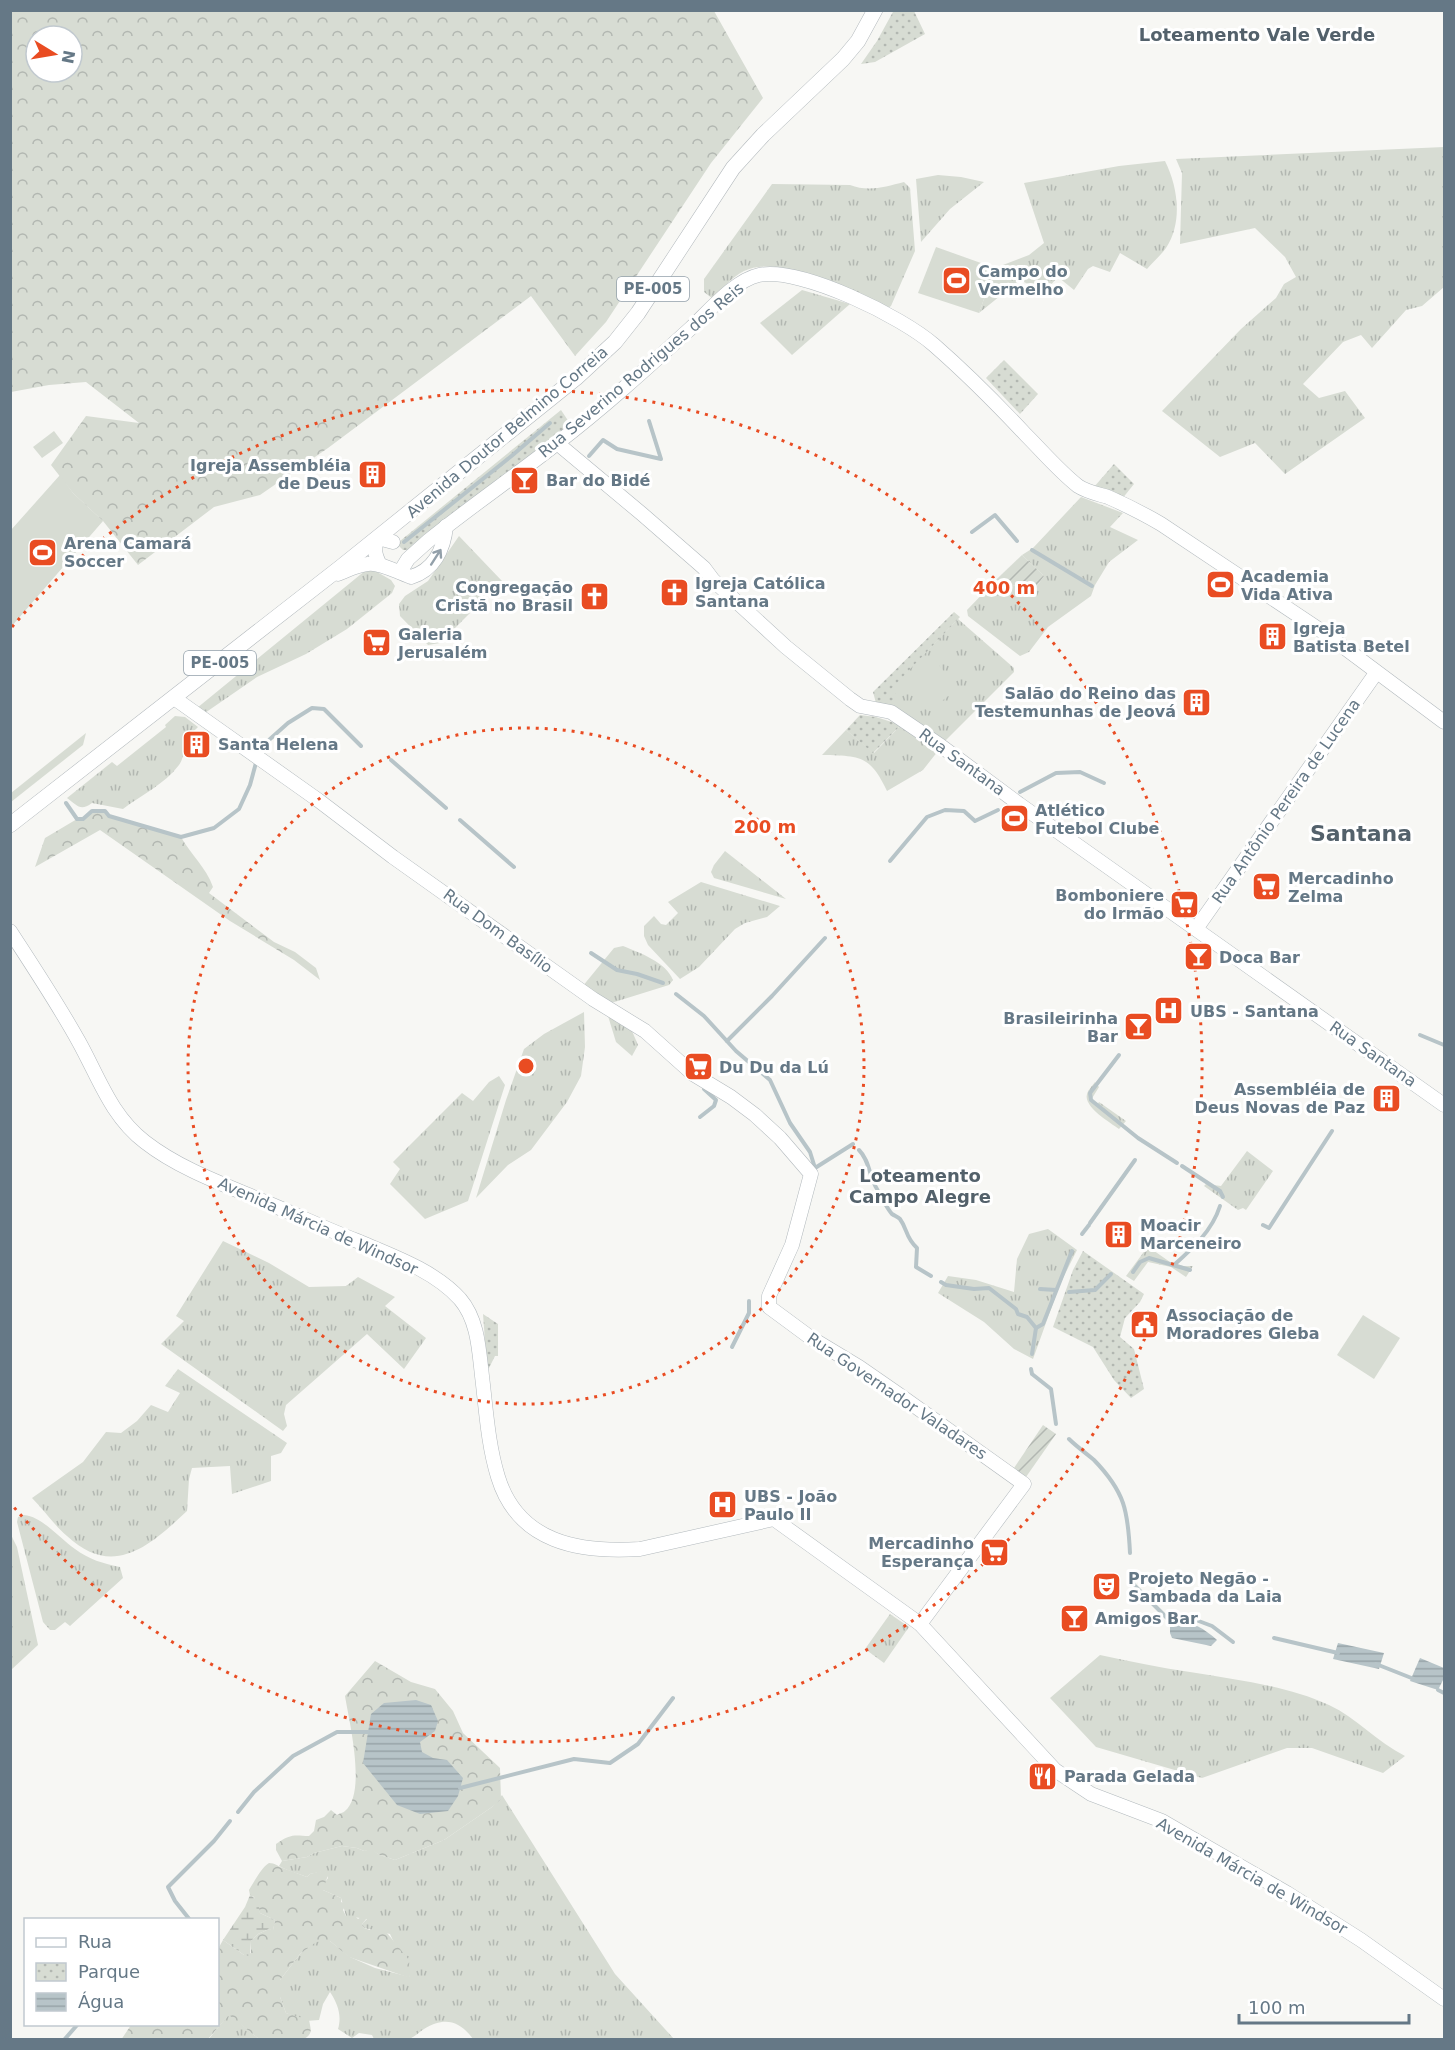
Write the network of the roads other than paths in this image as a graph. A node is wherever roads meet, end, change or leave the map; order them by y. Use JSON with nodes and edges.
{"nodes":[{"id":1,"x":875,"y":10,"type":"edge"},
{"id":2,"x":557,"y":443,"type":"junction"},
{"id":3,"x":446,"y":526,"type":"junction"},
{"id":4,"x":387,"y":536,"type":"junction"},
{"id":5,"x":408,"y":559,"type":"junction"},
{"id":6,"x":380,"y":565,"type":"junction"},
{"id":7,"x":406,"y":575,"type":"junction"},
{"id":8,"x":327,"y":579,"type":"junction"},
{"id":9,"x":1376,"y":673,"type":"junction"},
{"id":10,"x":174,"y":698,"type":"junction"},
{"id":11,"x":1444,"y":722,"type":"edge"},
{"id":12,"x":10,"y":825,"type":"edge"},
{"id":13,"x":1196,"y":929,"type":"junction"},
{"id":14,"x":10,"y":931,"type":"edge"},
{"id":15,"x":1444,"y":1105,"type":"edge"},
{"id":16,"x":769,"y":1307,"type":"joint"},
{"id":17,"x":920,"y":1624,"type":"junction"},
{"id":18,"x":1444,"y":1999,"type":"edge"}],
"edges":[{"from":1,"to":4,"type":"main road","name":"Avenida Doutor Belmino Correia","number":"PE-005"},
{"from":2,"to":3,"type":"street","name":"Rua Severino Rodrigues dos Reis"},
{"from":2,"to":9,"type":"street","name":"Rua Severino Rodrigues dos Reis"},
{"from":2,"to":13,"type":"street","name":"Rua Santana"},
{"from":3,"to":5,"type":"street","name":"Rua Severino Rodrigues dos Reis"},
{"from":7,"to":3,"type":"street","one_way":true},
{"from":4,"to":5,"type":"street"},
{"from":4,"to":6,"type":"street"},
{"from":4,"to":8,"type":"main road","name":"Avenida Doutor Belmino Correia","number":"PE-005"},
{"from":5,"to":7,"type":"street","name":"Rua Severino Rodrigues dos Reis"},
{"from":6,"to":7,"type":"street"},
{"from":6,"to":8,"type":"street","name":"Avenida Doutor Belmino Correia"},
{"from":8,"to":10,"type":"main road","name":"Avenida Doutor Belmino Correia","number":"PE-005"},
{"from":9,"to":11,"type":"street","name":"Rua Severino Rodrigues dos Reis"},
{"from":9,"to":13,"type":"street","name":"Rua Antônio Pereira de Lucena"},
{"from":10,"to":12,"type":"main road","name":"Avenida Doutor Belmino Correia","number":"PE-005"},
{"from":10,"to":16,"type":"street","name":"Rua Dom Basílio"},
{"from":13,"to":15,"type":"street","name":"Rua Santana"},
{"from":14,"to":17,"type":"street","name":"Avenida Márcia de Windsor"},
{"from":16,"to":17,"type":"street","name":"Rua Governador Valadares"},
{"from":17,"to":18,"type":"street","name":"Avenida Márcia de Windsor"}]}
